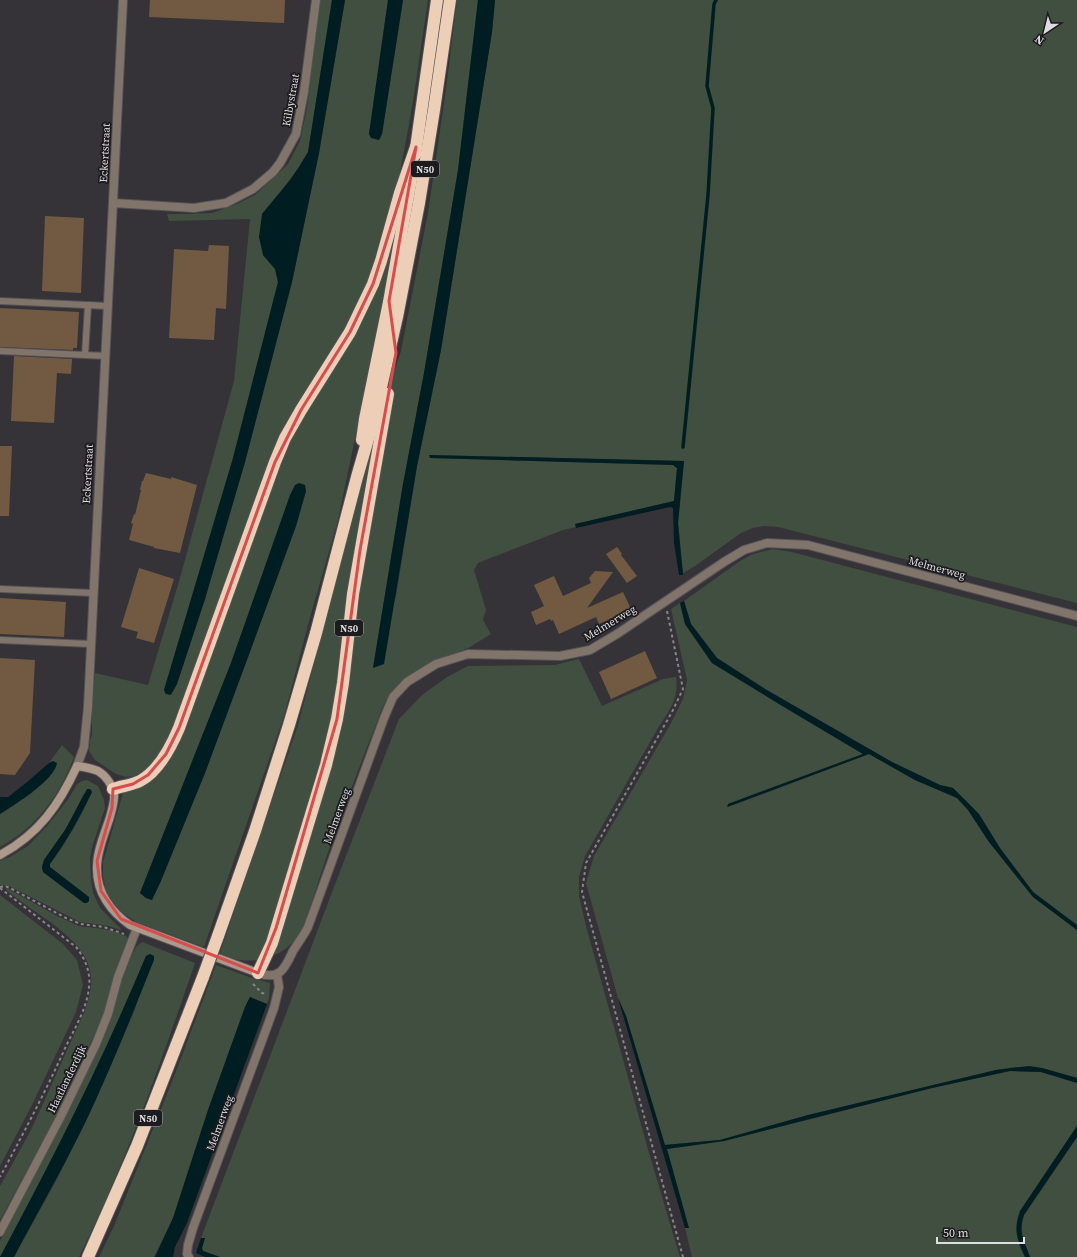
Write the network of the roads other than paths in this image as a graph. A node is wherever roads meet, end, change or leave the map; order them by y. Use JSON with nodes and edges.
{"nodes":[{"id":1,"x":123,"y":0,"type":"edge"},
{"id":2,"x":316,"y":0,"type":"edge"},
{"id":3,"x":437,"y":0,"type":"edge"},
{"id":4,"x":450,"y":0,"type":"edge"},
{"id":5,"x":416,"y":147,"type":"junction"},
{"id":6,"x":114,"y":203,"type":"junction"},
{"id":7,"x":0,"y":301,"type":"edge"},
{"id":8,"x":88,"y":305,"type":"junction"},
{"id":9,"x":108,"y":306,"type":"junction"},
{"id":10,"x":394,"y":336,"type":"junction"},
{"id":11,"x":0,"y":351,"type":"edge"},
{"id":12,"x":85,"y":355,"type":"junction"},
{"id":13,"x":106,"y":356,"type":"junction"},
{"id":14,"x":357,"y":477,"type":"junction"},
{"id":15,"x":0,"y":589,"type":"edge"},
{"id":16,"x":93,"y":593,"type":"junction"},
{"id":17,"x":1077,"y":616,"type":"edge"},
{"id":18,"x":0,"y":640,"type":"edge"},
{"id":19,"x":91,"y":644,"type":"junction"},
{"id":20,"x":77,"y":766,"type":"junction"},
{"id":21,"x":113,"y":789,"type":"junction"},
{"id":22,"x":0,"y":855,"type":"edge"},
{"id":23,"x":137,"y":928,"type":"junction"},
{"id":24,"x":258,"y":973,"type":"junction"},
{"id":25,"x":277,"y":974,"type":"junction"},
{"id":26,"x":0,"y":1232,"type":"edge"},
{"id":27,"x":88,"y":1257,"type":"edge"},
{"id":28,"x":189,"y":1257,"type":"edge"}],
"edges":[{"from":1,"to":6,"type":"street","name":"Eckertstraat"},
{"from":2,"to":6,"type":"street","name":"Kilbystraat"},
{"from":3,"to":5,"type":"highway","number":"N50"},
{"from":4,"to":10,"type":"highway","number":"N50"},
{"from":5,"to":14,"type":"highway","number":"N50"},
{"from":5,"to":21,"type":"highway","number":"N50"},
{"from":6,"to":9,"type":"street","name":"Eckertstraat"},
{"from":7,"to":8,"type":"lane"},
{"from":8,"to":9,"type":"lane"},
{"from":8,"to":12,"type":"lane"},
{"from":9,"to":13,"type":"street","name":"Eckertstraat"},
{"from":10,"to":14,"type":"highway","number":"N50"},
{"from":10,"to":24,"type":"highway","number":"N50"},
{"from":11,"to":12,"type":"lane"},
{"from":12,"to":13,"type":"lane"},
{"from":13,"to":16,"type":"street","name":"Eckertstraat"},
{"from":14,"to":27,"type":"highway","number":"N50","bridge":true},
{"from":15,"to":16,"type":"lane"},
{"from":16,"to":19,"type":"street","name":"Eckertstraat"},
{"from":17,"to":25,"type":"street","name":"Melmerweg"},
{"from":18,"to":19,"type":"lane"},
{"from":19,"to":20,"type":"street","name":"Eckertstraat"},
{"from":20,"to":21,"type":"street"},
{"from":20,"to":22,"type":"street"},
{"from":21,"to":23,"type":"street"},
{"from":23,"to":24,"type":"street"},
{"from":23,"to":26,"type":"street","name":"Haatlanderdijk"},
{"from":24,"to":25,"type":"street"},
{"from":25,"to":28,"type":"street","name":"Melmerweg"}]}
